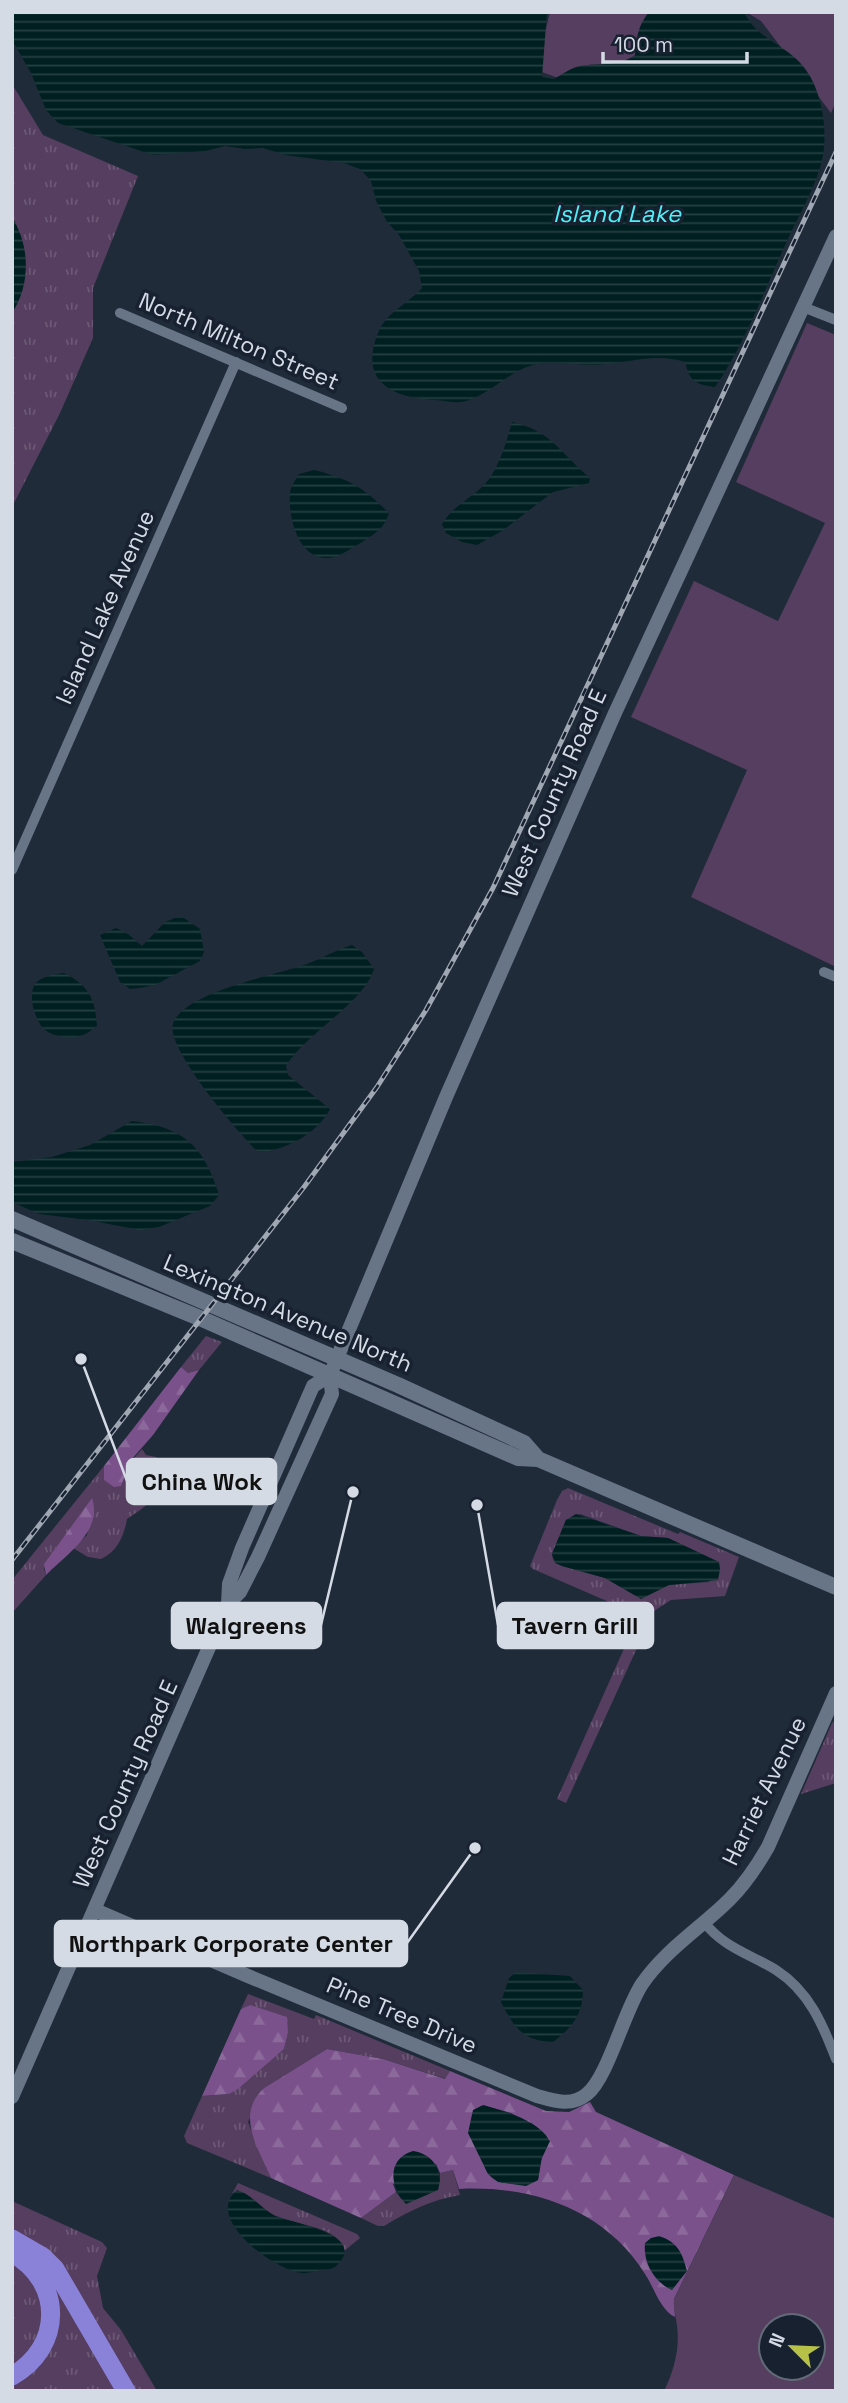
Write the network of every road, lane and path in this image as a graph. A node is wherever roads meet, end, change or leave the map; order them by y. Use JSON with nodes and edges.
{"nodes":[{"id":1,"x":836,"y":236,"type":"edge"},
{"id":2,"x":803,"y":307,"type":"junction"},
{"id":3,"x":120,"y":313,"type":"dead end"},
{"id":4,"x":836,"y":320,"type":"edge"},
{"id":5,"x":236,"y":362,"type":"junction"},
{"id":6,"x":342,"y":408,"type":"dead end"},
{"id":7,"x":12,"y":870,"type":"edge"},
{"id":8,"x":824,"y":972,"type":"dead end"},
{"id":9,"x":836,"y":977,"type":"edge"},
{"id":10,"x":12,"y":1219,"type":"edge"},
{"id":11,"x":12,"y":1241,"type":"edge"},
{"id":12,"x":338,"y":1359,"type":"junction"},
{"id":13,"x":330,"y":1375,"type":"junction"},
{"id":14,"x":538,"y":1459,"type":"junction"},
{"id":15,"x":836,"y":1587,"type":"edge"},
{"id":16,"x":834,"y":1703,"type":"edge"},
{"id":17,"x":95,"y":1910,"type":"junction"},
{"id":18,"x":704,"y":1922,"type":"junction"},
{"id":19,"x":836,"y":2059,"type":"edge"},
{"id":20,"x":12,"y":2097,"type":"edge"},
{"id":21,"x":577,"y":2099,"type":"joint"},
{"id":22,"x":12,"y":2239,"type":"edge"},
{"id":23,"x":12,"y":2253,"type":"edge"},
{"id":24,"x":12,"y":2376,"type":"edge"},
{"id":25,"x":126,"y":2391,"type":"edge"}],
"edges":[{"from":1,"to":2,"type":"street","name":"West County Road E"},
{"from":2,"to":4,"type":"street"},
{"from":2,"to":12,"type":"street","name":"West County Road E"},
{"from":3,"to":5,"type":"street","name":"North Milton Street"},
{"from":5,"to":6,"type":"street","name":"North Milton Street"},
{"from":5,"to":7,"type":"street","name":"Island Lake Avenue"},
{"from":8,"to":9,"type":"street"},
{"from":10,"to":12,"type":"main road","name":"Lexington Avenue North"},
{"from":11,"to":13,"type":"main road","name":"Lexington Avenue North"},
{"from":12,"to":13,"type":"street","name":"West County Road E"},
{"from":12,"to":14,"type":"main road","name":"Lexington Avenue North"},
{"from":13,"to":14,"type":"main road","name":"Lexington Avenue North"},
{"from":13,"to":17,"type":"street","name":"West County Road E"},
{"from":14,"to":15,"type":"main road","name":"Lexington Avenue North"},
{"from":16,"to":18,"type":"street","name":"Harriet Avenue"},
{"from":17,"to":20,"type":"street","name":"West County Road E"},
{"from":17,"to":21,"type":"street","name":"Pine Tree Drive"},
{"from":18,"to":19,"type":"street"},
{"from":18,"to":21,"type":"street","name":"Harriet Avenue"},
{"from":22,"to":25,"type":"highway"},
{"from":23,"to":24,"type":"highway"}]}
